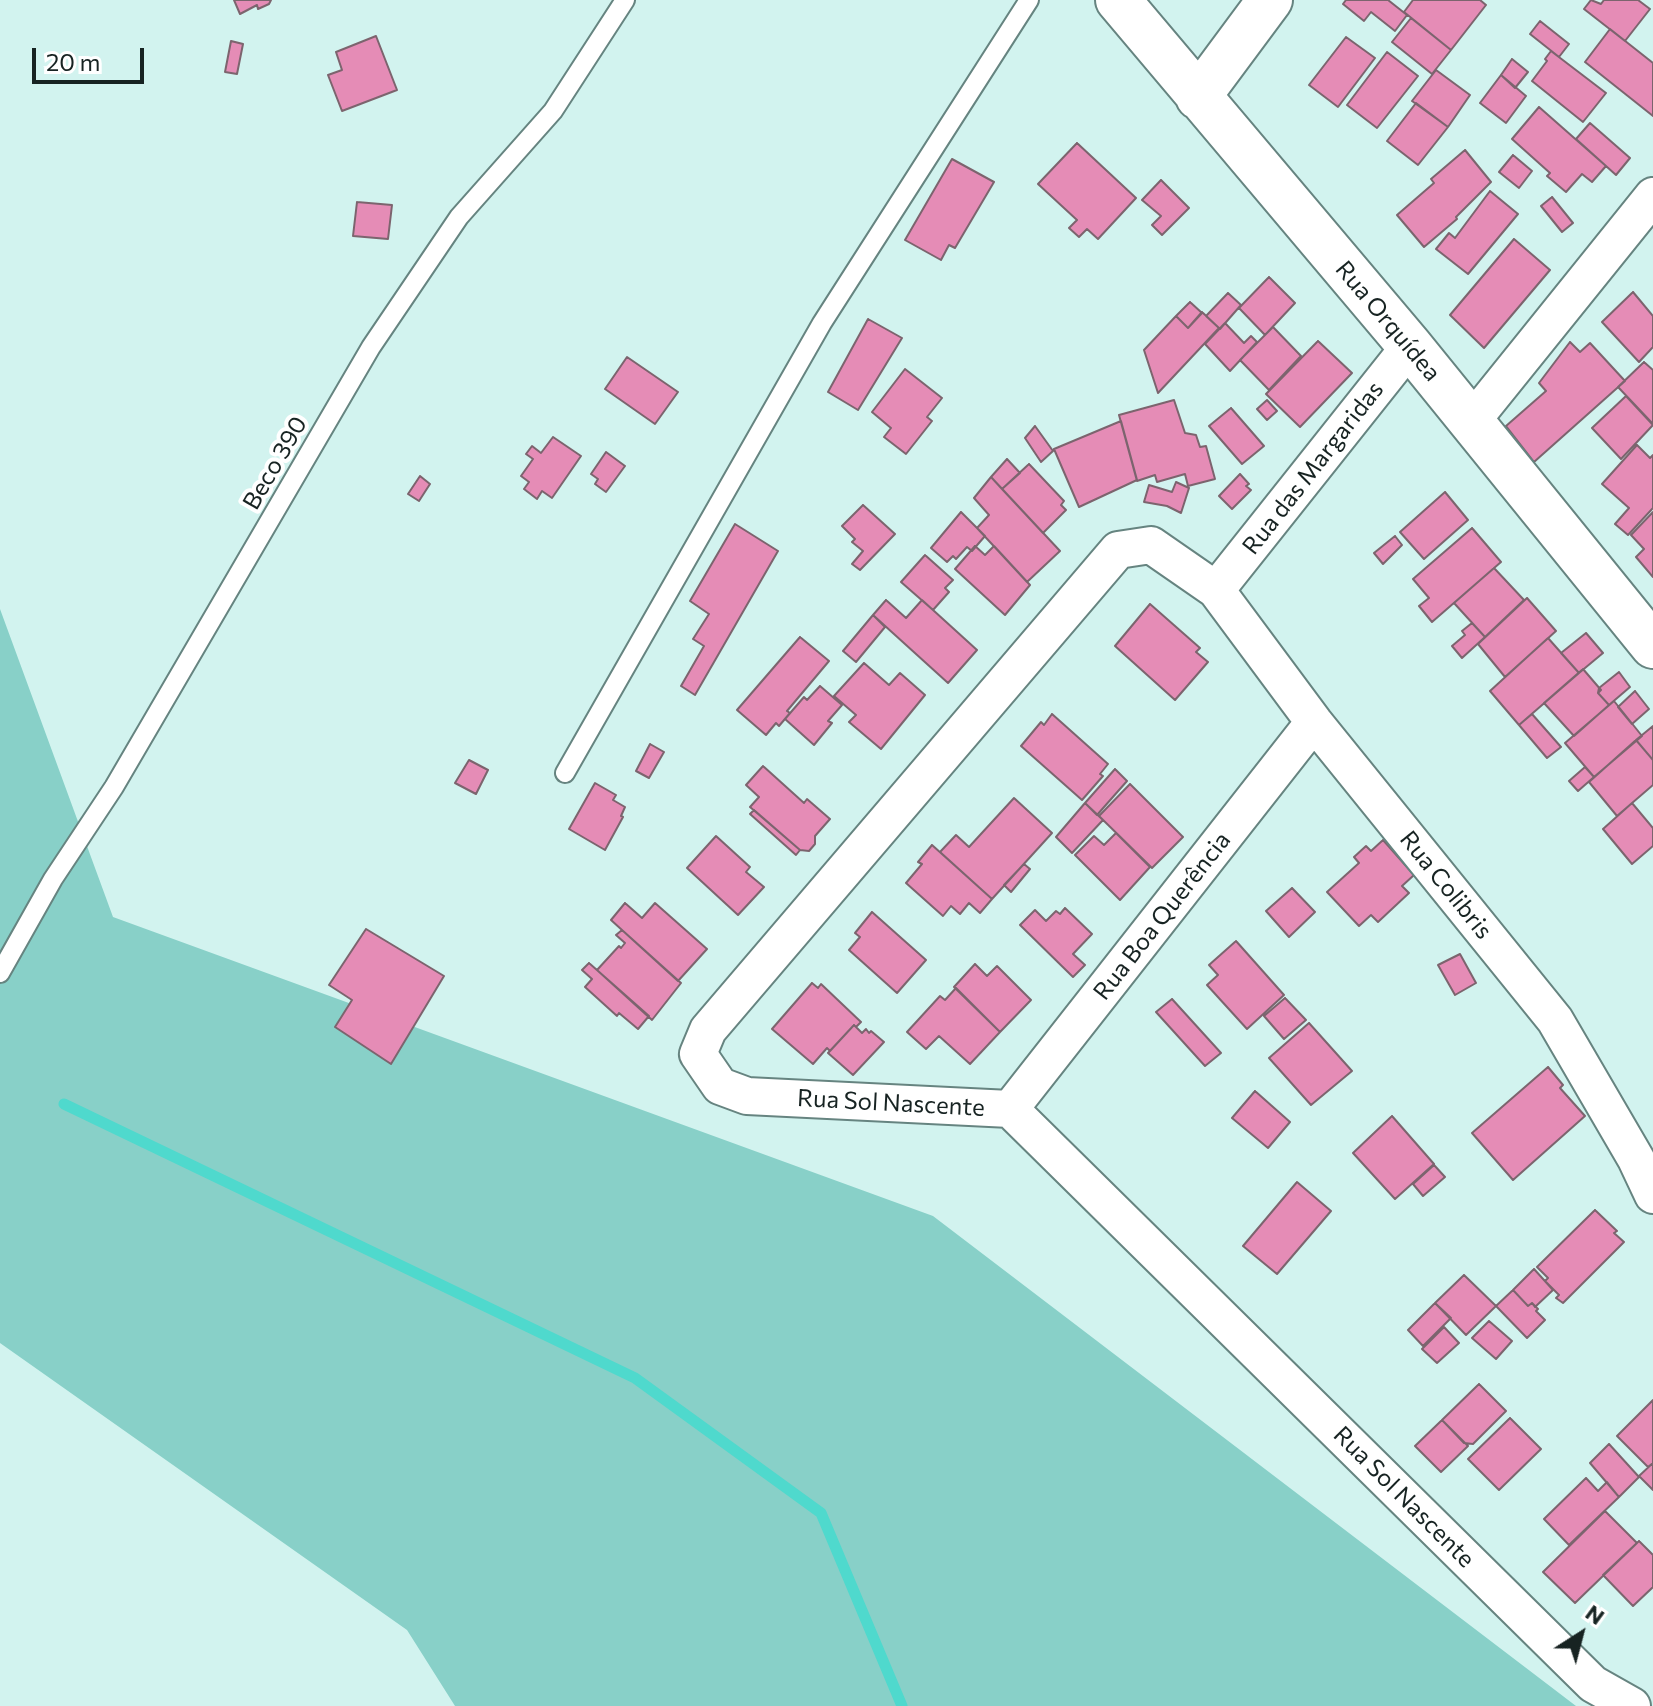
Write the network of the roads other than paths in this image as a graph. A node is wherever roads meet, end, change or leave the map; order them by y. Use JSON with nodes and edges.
{"nodes":[{"id":1,"x":625,"y":0,"type":"edge"},
{"id":2,"x":1029,"y":0,"type":"edge"},
{"id":3,"x":1118,"y":0,"type":"edge"},
{"id":4,"x":1270,"y":0,"type":"edge"},
{"id":5,"x":1198,"y":97,"type":"junction"},
{"id":6,"x":1653,"y":196,"type":"edge"},
{"id":7,"x":1410,"y":346,"type":"junction"},
{"id":8,"x":1471,"y":422,"type":"junction"},
{"id":9,"x":1216,"y":590,"type":"junction"},
{"id":10,"x":1653,"y":646,"type":"edge"},
{"id":11,"x":1314,"y":722,"type":"junction"},
{"id":12,"x":565,"y":773,"type":"dead end"},
{"id":13,"x":0,"y":973,"type":"edge"},
{"id":14,"x":1010,"y":1109,"type":"junction"},
{"id":15,"x":1653,"y":1195,"type":"edge"},
{"id":16,"x":1632,"y":1706,"type":"edge"}],
"edges":[{"from":1,"to":13,"type":"lane","name":"Beco 390"},
{"from":2,"to":12,"type":"lane"},
{"from":3,"to":5,"type":"street","name":"Rua Orquídea"},
{"from":4,"to":5,"type":"street"},
{"from":5,"to":7,"type":"street","name":"Rua Orquídea"},
{"from":6,"to":8,"type":"street"},
{"from":7,"to":8,"type":"street","name":"Rua Orquídea"},
{"from":7,"to":9,"type":"street","name":"Rua das Margaridas"},
{"from":8,"to":10,"type":"street","name":"Rua Orquídea"},
{"from":9,"to":11,"type":"street","name":"Rua Colibris"},
{"from":9,"to":14,"type":"street","name":"Rua Sol Nascente"},
{"from":11,"to":14,"type":"street","name":"Rua Boa Querência"},
{"from":11,"to":15,"type":"street","name":"Rua Colibris"},
{"from":14,"to":16,"type":"street","name":"Rua Sol Nascente"}]}
